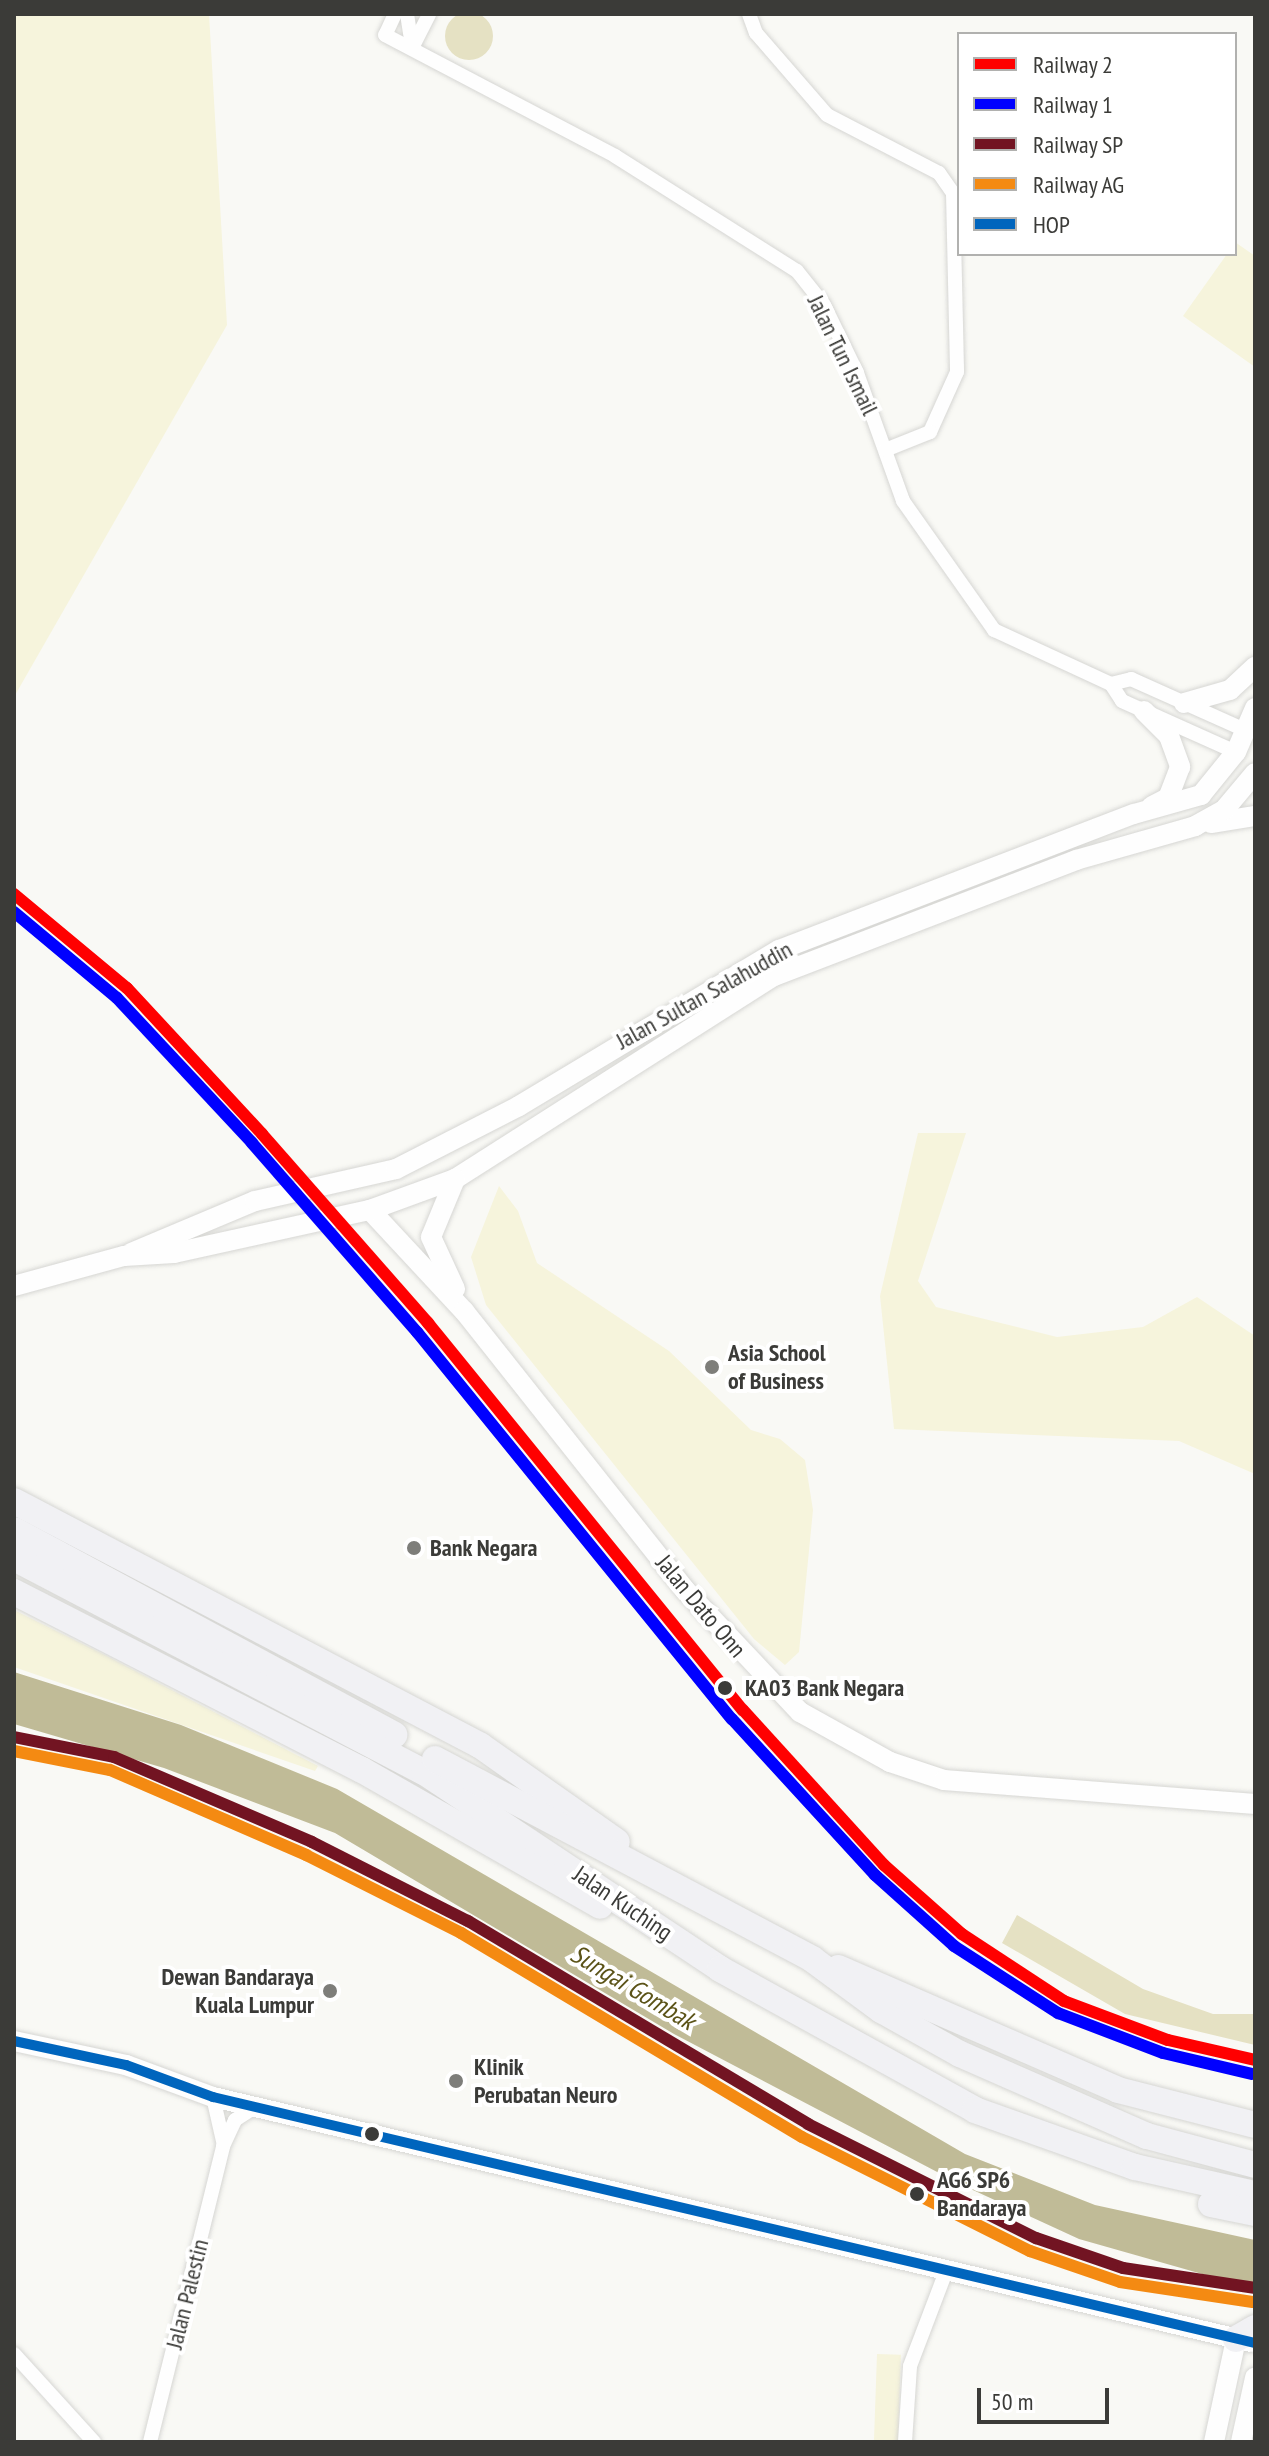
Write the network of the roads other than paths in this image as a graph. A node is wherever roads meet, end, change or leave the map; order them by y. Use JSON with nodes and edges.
{"nodes":[{"id":1,"x":395,"y":14,"type":"edge"},
{"id":2,"x":407,"y":14,"type":"edge"},
{"id":3,"x":429,"y":14,"type":"edge"},
{"id":4,"x":749,"y":14,"type":"edge"},
{"id":5,"x":412,"y":48,"type":"junction"},
{"id":6,"x":885,"y":450,"type":"junction"},
{"id":7,"x":1255,"y":667,"type":"edge"},
{"id":8,"x":1111,"y":684,"type":"junction"},
{"id":9,"x":1184,"y":703,"type":"junction"},
{"id":10,"x":1255,"y":708,"type":"edge"},
{"id":11,"x":1144,"y":711,"type":"junction"},
{"id":12,"x":1251,"y":733,"type":"edge"},
{"id":13,"x":1246,"y":756,"type":"edge"},
{"id":14,"x":1255,"y":773,"type":"edge"},
{"id":15,"x":1134,"y":814,"type":"junction"},
{"id":16,"x":1255,"y":816,"type":"edge"},
{"id":17,"x":1195,"y":826,"type":"junction"},
{"id":18,"x":455,"y":1179,"type":"junction"},
{"id":19,"x":370,"y":1210,"type":"junction"},
{"id":20,"x":124,"y":1256,"type":"junction"},
{"id":21,"x":14,"y":1286,"type":"edge"},
{"id":22,"x":464,"y":1311,"type":"junction"},
{"id":23,"x":14,"y":1501,"type":"edge"},
{"id":24,"x":14,"y":1530,"type":"edge"},
{"id":25,"x":14,"y":1558,"type":"edge"},
{"id":26,"x":44,"y":1559,"type":"junction"},
{"id":27,"x":14,"y":1592,"type":"edge"},
{"id":28,"x":1255,"y":1804,"type":"edge"},
{"id":29,"x":752,"y":1928,"type":"junction"},
{"id":30,"x":812,"y":1959,"type":"junction"},
{"id":31,"x":720,"y":1969,"type":"junction"},
{"id":32,"x":14,"y":2041,"type":"edge"},
{"id":33,"x":905,"y":2073,"type":"junction"},
{"id":34,"x":213,"y":2097,"type":"junction"},
{"id":35,"x":255,"y":2107,"type":"junction"},
{"id":36,"x":1255,"y":2125,"type":"edge"},
{"id":37,"x":223,"y":2146,"type":"junction"},
{"id":38,"x":1255,"y":2165,"type":"edge"},
{"id":39,"x":1255,"y":2194,"type":"edge"},
{"id":40,"x":1255,"y":2213,"type":"edge"},
{"id":41,"x":946,"y":2271,"type":"junction"},
{"id":42,"x":1249,"y":2336,"type":"edge"},
{"id":43,"x":14,"y":2354,"type":"edge"},
{"id":44,"x":1255,"y":2378,"type":"edge"},
{"id":45,"x":94,"y":2442,"type":"edge"},
{"id":46,"x":150,"y":2442,"type":"edge"},
{"id":47,"x":905,"y":2442,"type":"edge"},
{"id":48,"x":1214,"y":2442,"type":"edge"},
{"id":49,"x":1241,"y":2442,"type":"edge"}],
"edges":[{"from":1,"to":5,"type":"street","name":"Jalan Tun Ismail"},
{"from":2,"to":5,"type":"street"},
{"from":3,"to":5,"type":"street"},
{"from":4,"to":6,"type":"street"},
{"from":5,"to":6,"type":"street","name":"Jalan Tun Ismail"},
{"from":6,"to":8,"type":"street","name":"Jalan Tun Ismail"},
{"from":7,"to":9,"type":"street"},
{"from":8,"to":9,"type":"street","name":"Jalan Tun Ismail"},
{"from":8,"to":11,"type":"street","name":"Jalan Tun Ismail"},
{"from":9,"to":12,"type":"street","name":"Jalan Tun Ismail"},
{"from":10,"to":12,"type":"street","name":"Jalan Sultan Salahuddin"},
{"from":11,"to":13,"type":"street","name":"Jalan Tun Ismail"},
{"from":11,"to":15,"type":"street"},
{"from":12,"to":13,"type":"street","name":"Jalan Sultan Salahuddin"},
{"from":13,"to":15,"type":"street","name":"Jalan Sultan Salahuddin"},
{"from":14,"to":17,"type":"street","name":"Jalan Sultan Salahuddin"},
{"from":15,"to":20,"type":"street","name":"Jalan Sultan Salahuddin"},
{"from":16,"to":17,"type":"street"},
{"from":17,"to":18,"type":"street","name":"Jalan Sultan Salahuddin"},
{"from":18,"to":19,"type":"street","name":"Jalan Sultan Salahuddin"},
{"from":18,"to":22,"type":"street","name":"Jalan Dato Onn"},
{"from":19,"to":20,"type":"street","name":"Jalan Sultan Salahuddin"},
{"from":19,"to":22,"type":"street","name":"Jalan Dato Onn"},
{"from":20,"to":21,"type":"street","name":"Jalan Sultan Salahuddin"},
{"from":22,"to":28,"type":"street","name":"Jalan Dato Onn"},
{"from":23,"to":29,"type":"highway"},
{"from":24,"to":26,"type":"highway","name":"Jalan Kuching"},
{"from":25,"to":26,"type":"highway","name":"Jalan Kuching"},
{"from":26,"to":29,"type":"highway","name":"Jalan Kuching"},
{"from":26,"to":31,"type":"highway","name":"Jalan Kuching"},
{"from":27,"to":31,"type":"highway"},
{"from":29,"to":30,"type":"highway","name":"Jalan Kuching"},
{"from":30,"to":36,"type":"highway"},
{"from":30,"to":38,"type":"highway","name":"Jalan Kuching"},
{"from":31,"to":33,"type":"highway","name":"Jalan Kuching"},
{"from":32,"to":34,"type":"street"},
{"from":33,"to":39,"type":"highway","name":"Jalan Kuching"},
{"from":33,"to":40,"type":"highway"},
{"from":34,"to":35,"type":"street"},
{"from":34,"to":37,"type":"street","name":"Jalan Palestin"},
{"from":35,"to":37,"type":"street","name":"Jalan Palestin"},
{"from":35,"to":41,"type":"street"},
{"from":37,"to":46,"type":"street","name":"Jalan Palestin"},
{"from":41,"to":42,"type":"street"},
{"from":41,"to":47,"type":"street"},
{"from":42,"to":48,"type":"street"},
{"from":43,"to":45,"type":"street"},
{"from":44,"to":49,"type":"street"}]}
